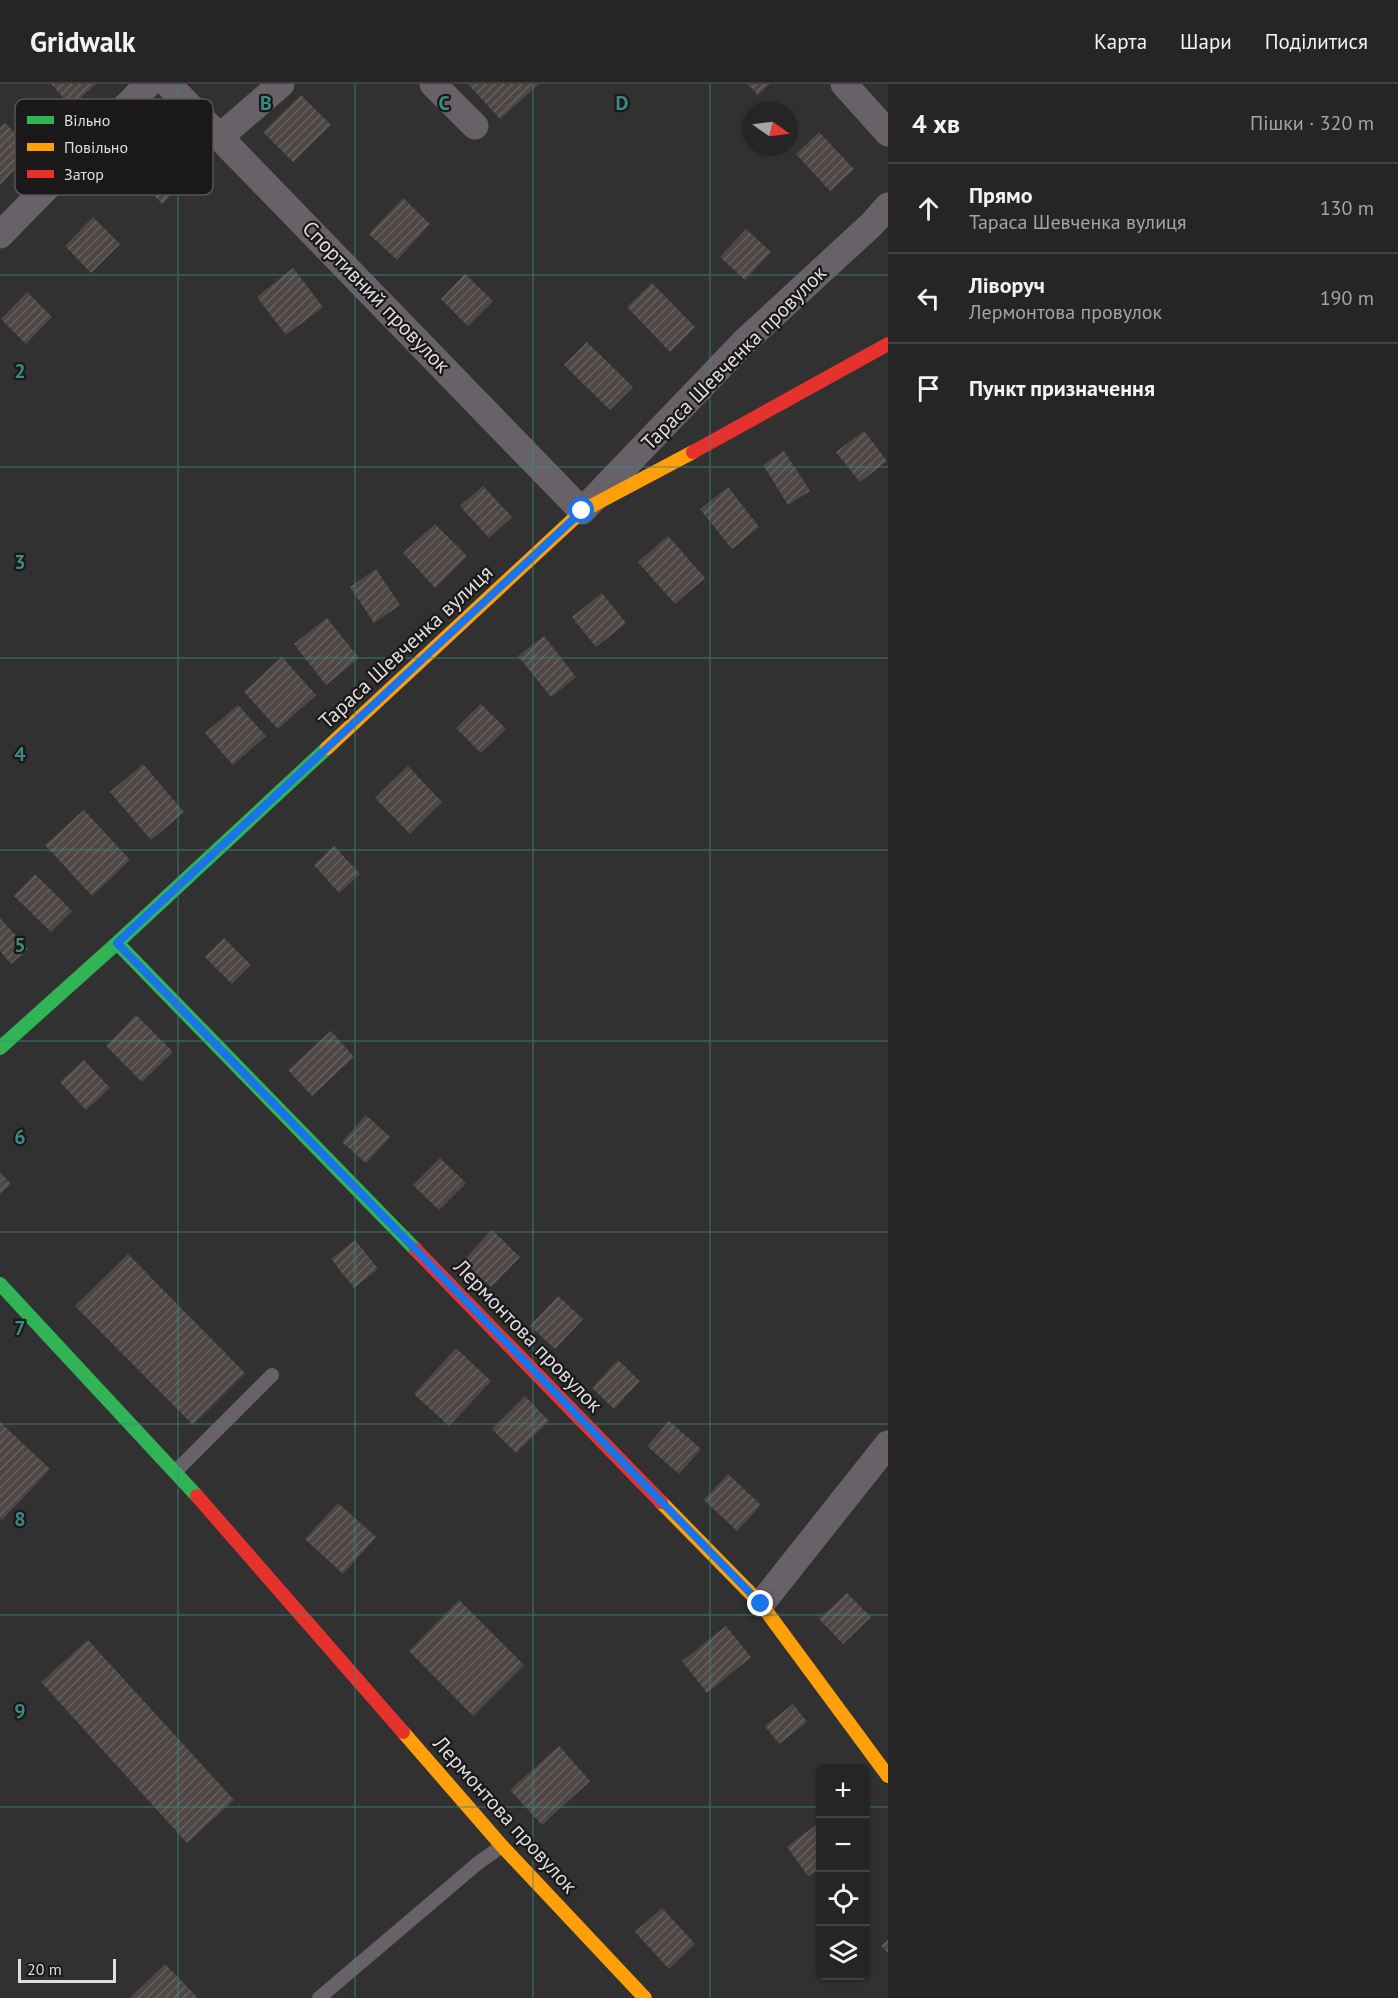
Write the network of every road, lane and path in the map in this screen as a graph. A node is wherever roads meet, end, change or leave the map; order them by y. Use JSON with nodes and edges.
{"nodes":[{"id":1,"x":148,"y":84,"type":"edge"},
{"id":2,"x":168,"y":84,"type":"edge"},
{"id":3,"x":281,"y":84,"type":"edge"},
{"id":4,"x":433,"y":84,"type":"edge"},
{"id":5,"x":844,"y":84,"type":"edge"},
{"id":6,"x":133,"y":99,"type":"edge"},
{"id":7,"x":183,"y":99,"type":"edge"},
{"id":8,"x":475,"y":126,"type":"dead end"},
{"id":9,"x":213,"y":128,"type":"edge"},
{"id":10,"x":888,"y":133,"type":"edge"},
{"id":11,"x":221,"y":136,"type":"junction"},
{"id":12,"x":39,"y":195,"type":"edge"},
{"id":13,"x":888,"y":206,"type":"edge"},
{"id":14,"x":0,"y":235,"type":"edge"},
{"id":15,"x":888,"y":344,"type":"edge"},
{"id":16,"x":582,"y":511,"type":"junction"},
{"id":17,"x":117,"y":943,"type":"junction"},
{"id":18,"x":0,"y":1048,"type":"edge"},
{"id":19,"x":0,"y":1284,"type":"edge"},
{"id":20,"x":272,"y":1375,"type":"dead end"},
{"id":21,"x":888,"y":1444,"type":"edge"},
{"id":22,"x":176,"y":1472,"type":"junction"},
{"id":23,"x":761,"y":1604,"type":"junction"},
{"id":24,"x":888,"y":1776,"type":"edge"},
{"id":25,"x":501,"y":1846,"type":"junction"},
{"id":26,"x":319,"y":1998,"type":"edge"},
{"id":27,"x":645,"y":1998,"type":"edge"}],
"edges":[{"from":1,"to":6,"type":"street"},
{"from":2,"to":7,"type":"street","name":"Спортивний провулок"},
{"from":3,"to":11,"type":"street"},
{"from":4,"to":8,"type":"street"},
{"from":5,"to":10,"type":"street"},
{"from":9,"to":11,"type":"street","name":"Спортивний провулок"},
{"from":11,"to":16,"type":"street","name":"Спортивний провулок"},
{"from":12,"to":14,"type":"street"},
{"from":13,"to":16,"type":"street","name":"Тараса Шевченка провулок"},
{"from":15,"to":16,"type":"street","name":"Тараса Шевченка вулиця"},
{"from":16,"to":17,"type":"street","name":"Тараса Шевченка вулиця"},
{"from":17,"to":18,"type":"street","name":"Тараса Шевченка вулиця"},
{"from":17,"to":23,"type":"street","name":"Лермонтова провулок"},
{"from":19,"to":22,"type":"street","name":"Лермонтова провулок"},
{"from":20,"to":22,"type":"lane"},
{"from":21,"to":23,"type":"street"},
{"from":22,"to":25,"type":"street","name":"Лермонтова провулок"},
{"from":23,"to":24,"type":"street","name":"Лермонтова провулок"},
{"from":25,"to":26,"type":"lane"},
{"from":25,"to":27,"type":"street","name":"Лермонтова провулок"}]}
